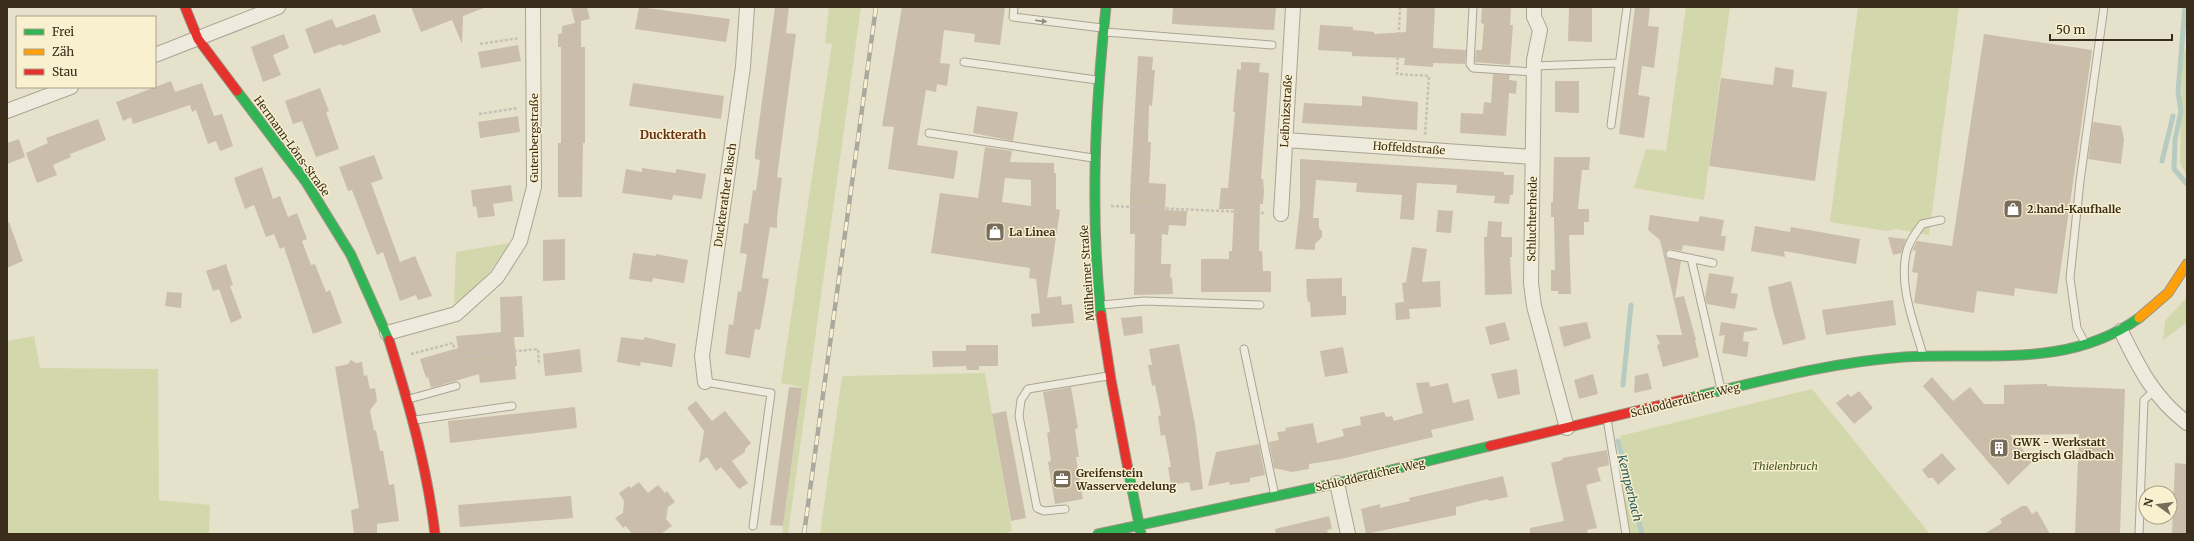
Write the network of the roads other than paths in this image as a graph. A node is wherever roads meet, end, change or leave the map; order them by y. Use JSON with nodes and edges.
{"nodes":[{"id":1,"x":185,"y":7,"type":"edge"},
{"id":2,"x":278,"y":7,"type":"edge"},
{"id":3,"x":533,"y":7,"type":"edge"},
{"id":4,"x":747,"y":7,"type":"edge"},
{"id":5,"x":1014,"y":7,"type":"edge"},
{"id":6,"x":1106,"y":7,"type":"edge"},
{"id":7,"x":1293,"y":7,"type":"edge"},
{"id":8,"x":1473,"y":7,"type":"edge"},
{"id":9,"x":1534,"y":7,"type":"edge"},
{"id":10,"x":1627,"y":7,"type":"edge"},
{"id":11,"x":2104,"y":7,"type":"edge"},
{"id":12,"x":1104,"y":30,"type":"junction"},
{"id":13,"x":198,"y":39,"type":"junction"},
{"id":14,"x":1272,"y":45,"type":"dead end"},
{"id":15,"x":156,"y":55,"type":"edge"},
{"id":16,"x":964,"y":62,"type":"dead end"},
{"id":17,"x":1620,"y":63,"type":"junction"},
{"id":18,"x":1533,"y":69,"type":"junction"},
{"id":19,"x":1100,"y":80,"type":"junction"},
{"id":20,"x":68,"y":88,"type":"edge"},
{"id":21,"x":7,"y":111,"type":"edge"},
{"id":22,"x":1611,"y":125,"type":"dead end"},
{"id":23,"x":929,"y":133,"type":"dead end"},
{"id":24,"x":1284,"y":140,"type":"junction"},
{"id":25,"x":1533,"y":157,"type":"junction"},
{"id":26,"x":1096,"y":159,"type":"junction"},
{"id":27,"x":1280,"y":214,"type":"road end"},
{"id":28,"x":1941,"y":220,"type":"dead end"},
{"id":29,"x":1670,"y":254,"type":"dead end"},
{"id":30,"x":1691,"y":258,"type":"junction"},
{"id":31,"x":1713,"y":262,"type":"dead end"},
{"id":32,"x":2187,"y":264,"type":"edge"},
{"id":33,"x":1260,"y":304,"type":"dead end"},
{"id":34,"x":1100,"y":305,"type":"junction"},
{"id":35,"x":2121,"y":331,"type":"junction"},
{"id":36,"x":387,"y":333,"type":"junction"},
{"id":37,"x":2086,"y":345,"type":"junction"},
{"id":38,"x":1244,"y":349,"type":"dead end"},
{"id":39,"x":1923,"y":357,"type":"junction"},
{"id":40,"x":1110,"y":376,"type":"junction"},
{"id":41,"x":705,"y":382,"type":"joint"},
{"id":42,"x":456,"y":386,"type":"dead end"},
{"id":43,"x":1722,"y":391,"type":"junction"},
{"id":44,"x":2154,"y":391,"type":"junction"},
{"id":45,"x":407,"y":400,"type":"junction"},
{"id":46,"x":512,"y":406,"type":"dead end"},
{"id":47,"x":1607,"y":419,"type":"junction"},
{"id":48,"x":413,"y":420,"type":"junction"},
{"id":49,"x":2187,"y":424,"type":"edge"},
{"id":50,"x":1567,"y":428,"type":"junction"},
{"id":51,"x":1337,"y":483,"type":"junction"},
{"id":52,"x":1275,"y":496,"type":"junction"},
{"id":53,"x":1065,"y":510,"type":"dead end"},
{"id":54,"x":753,"y":526,"type":"dead end"},
{"id":55,"x":1140,"y":530,"type":"edge"},
{"id":56,"x":435,"y":534,"type":"edge"},
{"id":57,"x":1098,"y":534,"type":"edge"},
{"id":58,"x":1348,"y":534,"type":"edge"},
{"id":59,"x":1626,"y":534,"type":"edge"},
{"id":60,"x":2139,"y":534,"type":"edge"}],
"edges":[{"from":1,"to":13,"type":"street","name":"Hermann-Löns-Straße"},
{"from":2,"to":13,"type":"street"},
{"from":3,"to":36,"type":"street","name":"Gutenbergstraße"},
{"from":4,"to":41,"type":"street","name":"Duckterather Busch"},
{"from":5,"to":12,"type":"lane","one_way":true},
{"from":6,"to":12,"type":"street","name":"Mülheimer Straße"},
{"from":7,"to":24,"type":"street","name":"Leibnizstraße"},
{"from":8,"to":18,"type":"lane"},
{"from":9,"to":18,"type":"street","name":"Schluchterheide"},
{"from":10,"to":17,"type":"lane"},
{"from":11,"to":37,"type":"lane"},
{"from":12,"to":14,"type":"lane"},
{"from":12,"to":19,"type":"street","name":"Mülheimer Straße"},
{"from":13,"to":15,"type":"street"},
{"from":13,"to":36,"type":"street","name":"Hermann-Löns-Straße"},
{"from":16,"to":19,"type":"lane"},
{"from":17,"to":18,"type":"lane"},
{"from":17,"to":22,"type":"lane"},
{"from":18,"to":25,"type":"street","name":"Schluchterheide"},
{"from":19,"to":26,"type":"street","name":"Mülheimer Straße"},
{"from":20,"to":21,"type":"street"},
{"from":23,"to":26,"type":"lane"},
{"from":24,"to":25,"type":"street","name":"Hoffeldstraße"},
{"from":24,"to":27,"type":"street","name":"Leibnizstraße"},
{"from":25,"to":50,"type":"street","name":"Schluchterheide"},
{"from":26,"to":34,"type":"street","name":"Mülheimer Straße"},
{"from":28,"to":39,"type":"lane"},
{"from":29,"to":30,"type":"lane"},
{"from":30,"to":31,"type":"lane"},
{"from":30,"to":43,"type":"lane"},
{"from":32,"to":35,"type":"street","name":"Schlodderdicher Weg"},
{"from":33,"to":34,"type":"lane"},
{"from":34,"to":40,"type":"street","name":"Mülheimer Straße"},
{"from":35,"to":37,"type":"street","name":"Schlodderdicher Weg"},
{"from":35,"to":44,"type":"street"},
{"from":36,"to":45,"type":"street","name":"Hermann-Löns-Straße"},
{"from":37,"to":39,"type":"street","name":"Schlodderdicher Weg"},
{"from":38,"to":52,"type":"lane"},
{"from":39,"to":43,"type":"street","name":"Schlodderdicher Weg"},
{"from":40,"to":53,"type":"lane"},
{"from":40,"to":55,"type":"street","name":"Mülheimer Straße"},
{"from":41,"to":54,"type":"lane"},
{"from":42,"to":45,"type":"lane"},
{"from":43,"to":47,"type":"street","name":"Schlodderdicher Weg"},
{"from":44,"to":49,"type":"street"},
{"from":44,"to":60,"type":"lane"},
{"from":45,"to":48,"type":"street","name":"Hermann-Löns-Straße"},
{"from":46,"to":48,"type":"lane"},
{"from":47,"to":50,"type":"street","name":"Schlodderdicher Weg"},
{"from":47,"to":59,"type":"lane"},
{"from":48,"to":56,"type":"street","name":"Hermann-Löns-Straße"},
{"from":50,"to":51,"type":"street","name":"Schlodderdicher Weg"},
{"from":51,"to":52,"type":"street","name":"Schlodderdicher Weg"},
{"from":51,"to":58,"type":"street"},
{"from":52,"to":55,"type":"street","name":"Schlodderdicher Weg"},
{"from":55,"to":57,"type":"street","name":"Schlodderdicher Weg"}]}
